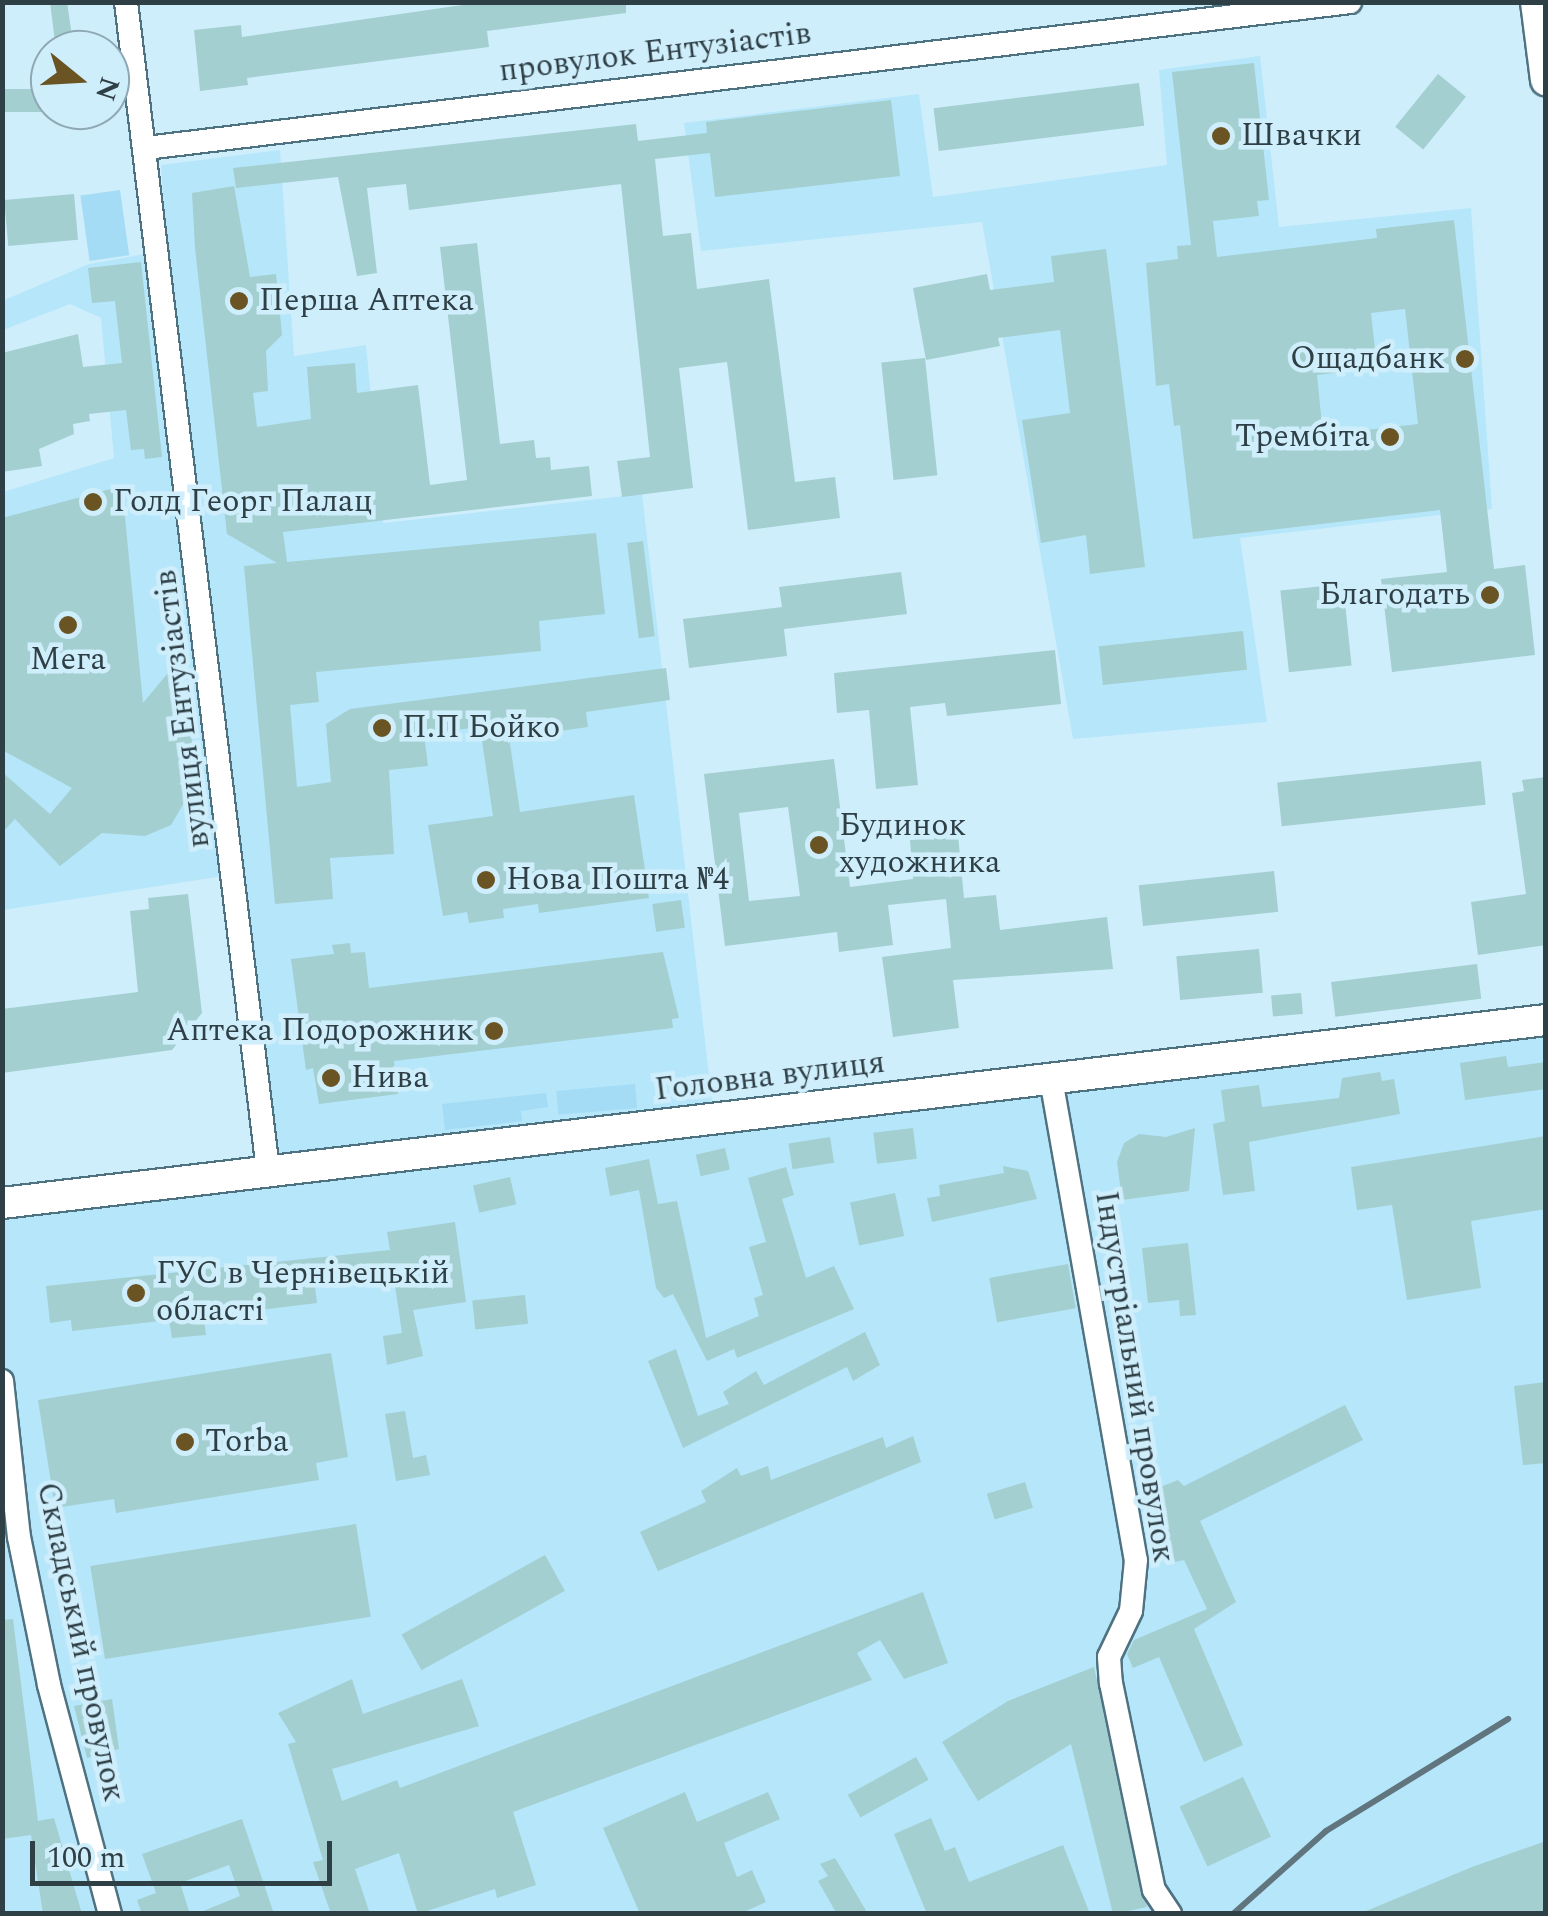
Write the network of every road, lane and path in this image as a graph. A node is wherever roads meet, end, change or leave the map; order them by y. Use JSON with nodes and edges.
{"nodes":[{"id":1,"x":126,"y":2,"type":"edge"},
{"id":2,"x":1350,"y":2,"type":"edge"},
{"id":3,"x":1536,"y":2,"type":"edge"},
{"id":4,"x":1546,"y":80,"type":"edge"},
{"id":5,"x":146,"y":148,"type":"junction"},
{"id":6,"x":1546,"y":1020,"type":"edge"},
{"id":7,"x":1051,"y":1079,"type":"junction"},
{"id":8,"x":268,"y":1170,"type":"junction"},
{"id":9,"x":2,"y":1204,"type":"edge"},
{"id":10,"x":2,"y":1380,"type":"edge"},
{"id":11,"x":110,"y":1914,"type":"edge"},
{"id":12,"x":1170,"y":1914,"type":"edge"}],
"edges":[{"from":1,"to":5,"type":"street","name":"вулиця Ентузіастів"},
{"from":2,"to":5,"type":"street","name":"провулок Ентузіастів"},
{"from":3,"to":4,"type":"main road"},
{"from":5,"to":8,"type":"street","name":"вулиця Ентузіастів"},
{"from":6,"to":7,"type":"main road","name":"Головна вулиця"},
{"from":7,"to":8,"type":"main road","name":"Головна вулиця"},
{"from":7,"to":12,"type":"street","name":"Індустріальний провулок"},
{"from":8,"to":9,"type":"main road","name":"Головна вулиця"},
{"from":10,"to":11,"type":"street","name":"Складський провулок"}]}
